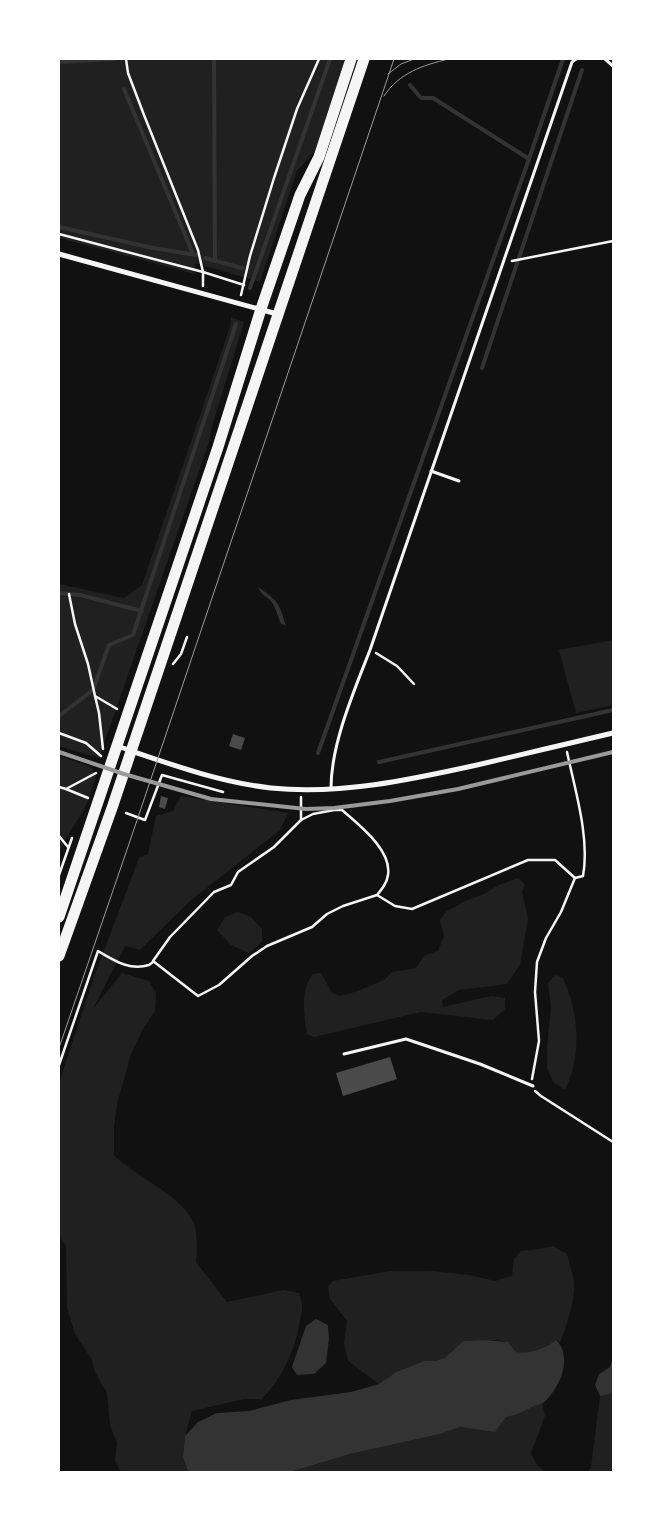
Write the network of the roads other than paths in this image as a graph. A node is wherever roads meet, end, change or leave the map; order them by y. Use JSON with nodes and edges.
{"nodes":[{"id":1,"x":351,"y":59,"type":"edge"},
{"id":2,"x":364,"y":59,"type":"edge"},
{"id":3,"x":576,"y":59,"type":"edge"},
{"id":4,"x":605,"y":59,"type":"edge"},
{"id":5,"x":613,"y":66,"type":"edge"},
{"id":6,"x":59,"y":254,"type":"edge"},
{"id":7,"x":261,"y":309,"type":"junction"},
{"id":8,"x":277,"y":314,"type":"junction"},
{"id":9,"x":431,"y":471,"type":"junction"},
{"id":10,"x":459,"y":481,"type":"dead end"},
{"id":11,"x":613,"y":733,"type":"edge"},
{"id":12,"x":117,"y":746,"type":"junction"},
{"id":13,"x":132,"y":751,"type":"junction"},
{"id":14,"x":331,"y":789,"type":"junction"},
{"id":15,"x":59,"y":917,"type":"edge"},
{"id":16,"x":59,"y":956,"type":"edge"},
{"id":17,"x":344,"y":1054,"type":"dead end"},
{"id":18,"x":533,"y":1086,"type":"road end"}],
"edges":[{"from":1,"to":7,"type":"main road"},
{"from":2,"to":8,"type":"main road"},
{"from":3,"to":9,"type":"lane"},
{"from":4,"to":5,"type":"lane"},
{"from":6,"to":7,"type":"street"},
{"from":7,"to":8,"type":"street"},
{"from":7,"to":12,"type":"main road"},
{"from":8,"to":13,"type":"main road"},
{"from":9,"to":10,"type":"lane"},
{"from":9,"to":14,"type":"lane"},
{"from":11,"to":14,"type":"street"},
{"from":12,"to":13,"type":"street"},
{"from":12,"to":15,"type":"main road"},
{"from":13,"to":14,"type":"street"},
{"from":13,"to":16,"type":"main road"},
{"from":17,"to":18,"type":"lane"}]}
